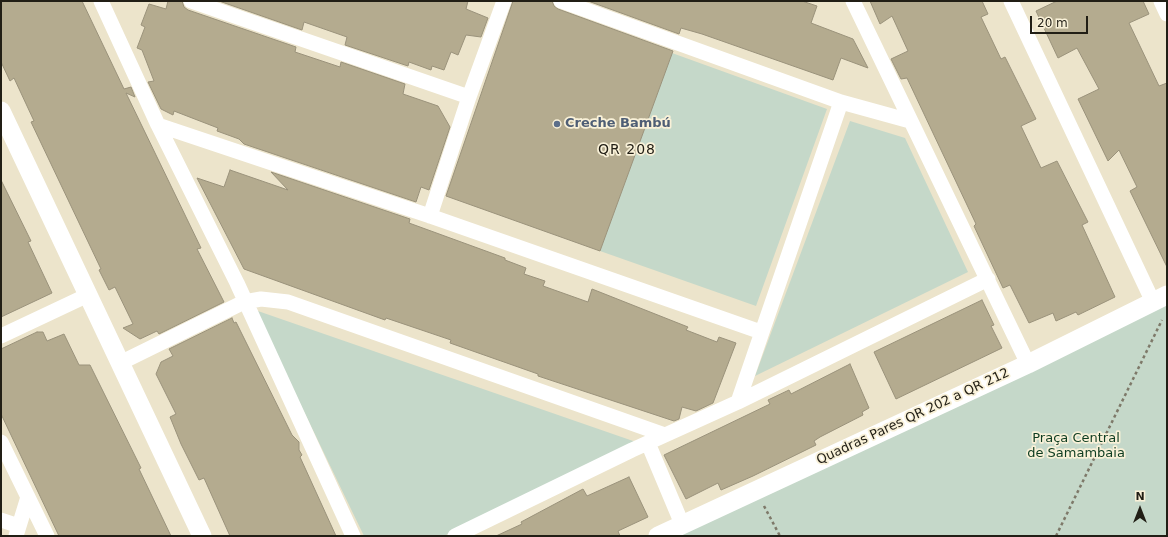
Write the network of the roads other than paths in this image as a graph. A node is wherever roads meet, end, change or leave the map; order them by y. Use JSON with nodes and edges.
{"nodes":[{"id":1,"x":101,"y":1,"type":"edge"},
{"id":2,"x":191,"y":1,"type":"edge"},
{"id":3,"x":504,"y":1,"type":"edge"},
{"id":4,"x":561,"y":1,"type":"edge"},
{"id":5,"x":853,"y":1,"type":"edge"},
{"id":6,"x":1161,"y":1,"type":"edge"},
{"id":7,"x":1014,"y":2,"type":"edge"},
{"id":8,"x":1167,"y":14,"type":"edge"},
{"id":9,"x":469,"y":97,"type":"junction"},
{"id":10,"x":841,"y":102,"type":"junction"},
{"id":11,"x":1,"y":111,"type":"edge"},
{"id":12,"x":910,"y":121,"type":"junction"},
{"id":13,"x":158,"y":125,"type":"junction"},
{"id":14,"x":430,"y":216,"type":"junction"},
{"id":15,"x":988,"y":279,"type":"junction"},
{"id":16,"x":88,"y":295,"type":"junction"},
{"id":17,"x":1160,"y":299,"type":"edge"},
{"id":18,"x":244,"y":302,"type":"junction"},
{"id":19,"x":761,"y":332,"type":"junction"},
{"id":20,"x":1,"y":336,"type":"edge"},
{"id":21,"x":120,"y":363,"type":"junction"},
{"id":22,"x":1028,"y":364,"type":"junction"},
{"id":23,"x":738,"y":402,"type":"junction"},
{"id":24,"x":665,"y":435,"type":"junction"},
{"id":25,"x":1,"y":442,"type":"edge"},
{"id":26,"x":648,"y":443,"type":"junction"},
{"id":27,"x":28,"y":497,"type":"junction"},
{"id":28,"x":1,"y":520,"type":"edge"},
{"id":29,"x":682,"y":524,"type":"junction"},
{"id":30,"x":18,"y":531,"type":"edge"},
{"id":31,"x":47,"y":536,"type":"edge"},
{"id":32,"x":202,"y":536,"type":"edge"},
{"id":33,"x":353,"y":536,"type":"edge"},
{"id":34,"x":455,"y":536,"type":"edge"},
{"id":35,"x":658,"y":536,"type":"edge"}],
"edges":[{"from":1,"to":13,"type":"street"},
{"from":2,"to":9,"type":"street"},
{"from":3,"to":9,"type":"street"},
{"from":4,"to":10,"type":"street"},
{"from":5,"to":12,"type":"street"},
{"from":6,"to":8,"type":"street"},
{"from":7,"to":17,"type":"street"},
{"from":9,"to":14,"type":"street"},
{"from":10,"to":12,"type":"street"},
{"from":10,"to":19,"type":"street"},
{"from":11,"to":16,"type":"street"},
{"from":12,"to":15,"type":"street"},
{"from":13,"to":14,"type":"street"},
{"from":13,"to":18,"type":"street"},
{"from":14,"to":19,"type":"street"},
{"from":15,"to":22,"type":"street"},
{"from":15,"to":23,"type":"street"},
{"from":16,"to":20,"type":"street"},
{"from":16,"to":21,"type":"street"},
{"from":17,"to":22,"type":"street","name":"Quadras Pares QR 202 a QR 212"},
{"from":18,"to":21,"type":"street"},
{"from":18,"to":24,"type":"street"},
{"from":18,"to":33,"type":"street"},
{"from":19,"to":23,"type":"street"},
{"from":21,"to":32,"type":"street"},
{"from":22,"to":29,"type":"street","name":"Quadras Pares QR 202 a QR 212"},
{"from":23,"to":24,"type":"street"},
{"from":24,"to":26,"type":"street"},
{"from":25,"to":27,"type":"street"},
{"from":26,"to":29,"type":"street"},
{"from":26,"to":34,"type":"street"},
{"from":27,"to":30,"type":"street"},
{"from":27,"to":31,"type":"street"},
{"from":28,"to":30,"type":"street"},
{"from":29,"to":35,"type":"street","name":"Quadras Pares QR 202 a QR 212"}]}
